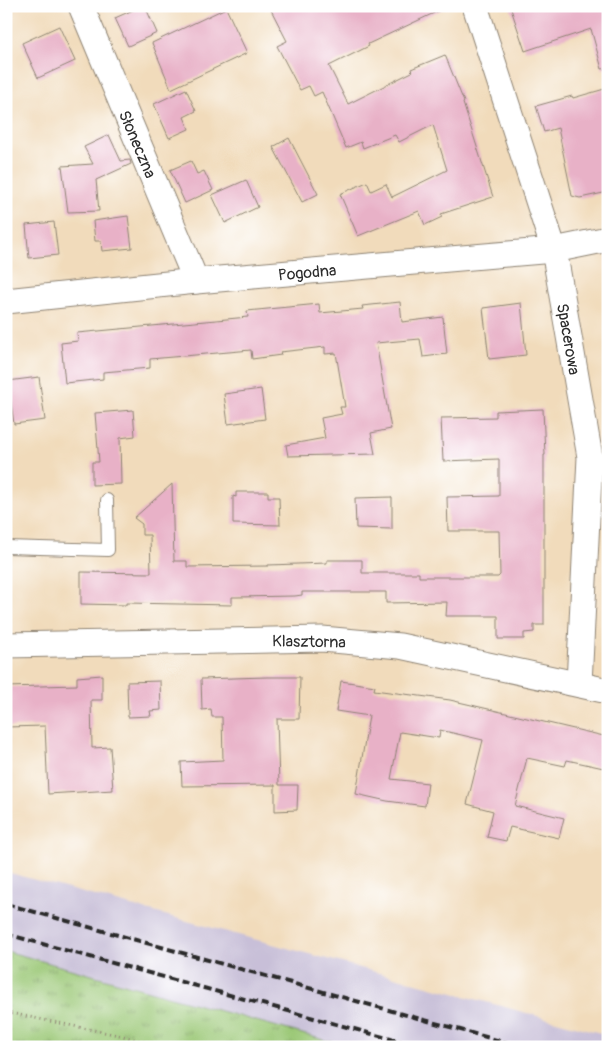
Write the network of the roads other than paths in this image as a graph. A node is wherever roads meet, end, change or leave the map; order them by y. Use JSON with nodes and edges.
{"nodes":[{"id":1,"x":81,"y":6,"type":"edge"},
{"id":2,"x":475,"y":6,"type":"edge"},
{"id":3,"x":608,"y":239,"type":"edge"},
{"id":4,"x":554,"y":250,"type":"junction"},
{"id":5,"x":196,"y":282,"type":"junction"},
{"id":6,"x":6,"y":301,"type":"edge"},
{"id":7,"x":599,"y":458,"type":"edge"},
{"id":8,"x":107,"y":500,"type":"dead end"},
{"id":9,"x":6,"y":547,"type":"edge"},
{"id":10,"x":6,"y":644,"type":"edge"},
{"id":11,"x":579,"y":684,"type":"junction"},
{"id":12,"x":608,"y":691,"type":"edge"}],
"edges":[{"from":1,"to":5,"type":"street","name":"Słoneczna"},
{"from":2,"to":4,"type":"street","name":"Spacerowa"},
{"from":3,"to":4,"type":"street","name":"Pogodna"},
{"from":4,"to":5,"type":"street","name":"Pogodna"},
{"from":4,"to":7,"type":"street","name":"Spacerowa"},
{"from":5,"to":6,"type":"street","name":"Pogodna"},
{"from":7,"to":11,"type":"street","name":"Spacerowa"},
{"from":8,"to":9,"type":"lane"},
{"from":10,"to":11,"type":"street","name":"Klasztorna"},
{"from":11,"to":12,"type":"street","name":"Klasztorna"}]}
